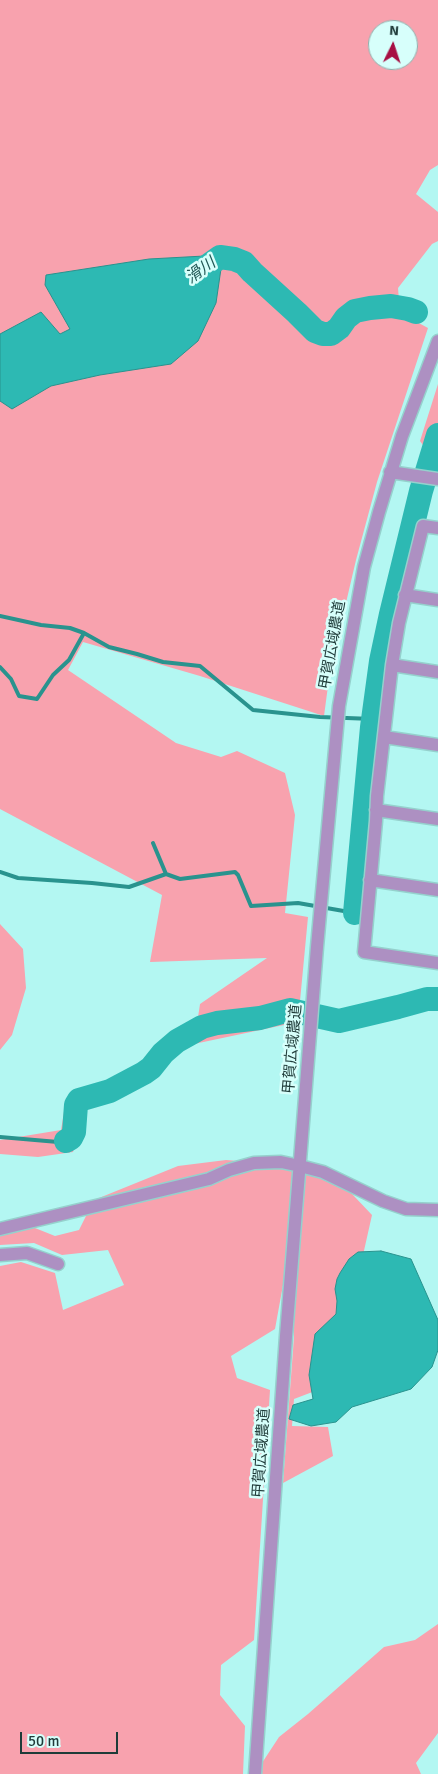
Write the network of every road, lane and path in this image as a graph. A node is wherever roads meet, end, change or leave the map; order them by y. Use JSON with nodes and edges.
{"nodes":[{"id":1,"x":438,"y":341,"type":"edge"},
{"id":2,"x":390,"y":472,"type":"junction"},
{"id":3,"x":438,"y":479,"type":"edge"},
{"id":4,"x":438,"y":528,"type":"edge"},
{"id":5,"x":405,"y":595,"type":"junction"},
{"id":6,"x":438,"y":600,"type":"edge"},
{"id":7,"x":392,"y":665,"type":"junction"},
{"id":8,"x":438,"y":672,"type":"edge"},
{"id":9,"x":384,"y":737,"type":"junction"},
{"id":10,"x":438,"y":745,"type":"edge"},
{"id":11,"x":376,"y":810,"type":"junction"},
{"id":12,"x":438,"y":819,"type":"edge"},
{"id":13,"x":370,"y":880,"type":"junction"},
{"id":14,"x":438,"y":890,"type":"edge"},
{"id":15,"x":438,"y":963,"type":"edge"},
{"id":16,"x":300,"y":1166,"type":"junction"},
{"id":17,"x":438,"y":1210,"type":"edge"},
{"id":18,"x":0,"y":1229,"type":"edge"},
{"id":19,"x":0,"y":1255,"type":"edge"},
{"id":20,"x":58,"y":1264,"type":"dead end"},
{"id":21,"x":255,"y":1774,"type":"edge"}],
"edges":[{"from":1,"to":2,"type":"street","name":"甲賀広域農道"},
{"from":2,"to":3,"type":"street"},
{"from":2,"to":16,"type":"street","name":"甲賀広域農道"},
{"from":4,"to":5,"type":"street"},
{"from":5,"to":6,"type":"street"},
{"from":5,"to":7,"type":"street"},
{"from":7,"to":8,"type":"street"},
{"from":7,"to":9,"type":"street"},
{"from":9,"to":10,"type":"street"},
{"from":9,"to":11,"type":"street"},
{"from":11,"to":12,"type":"street"},
{"from":11,"to":13,"type":"street"},
{"from":13,"to":14,"type":"street"},
{"from":13,"to":15,"type":"street"},
{"from":16,"to":17,"type":"street"},
{"from":16,"to":18,"type":"street"},
{"from":16,"to":21,"type":"street","name":"甲賀広域農道"},
{"from":19,"to":20,"type":"street"}]}
